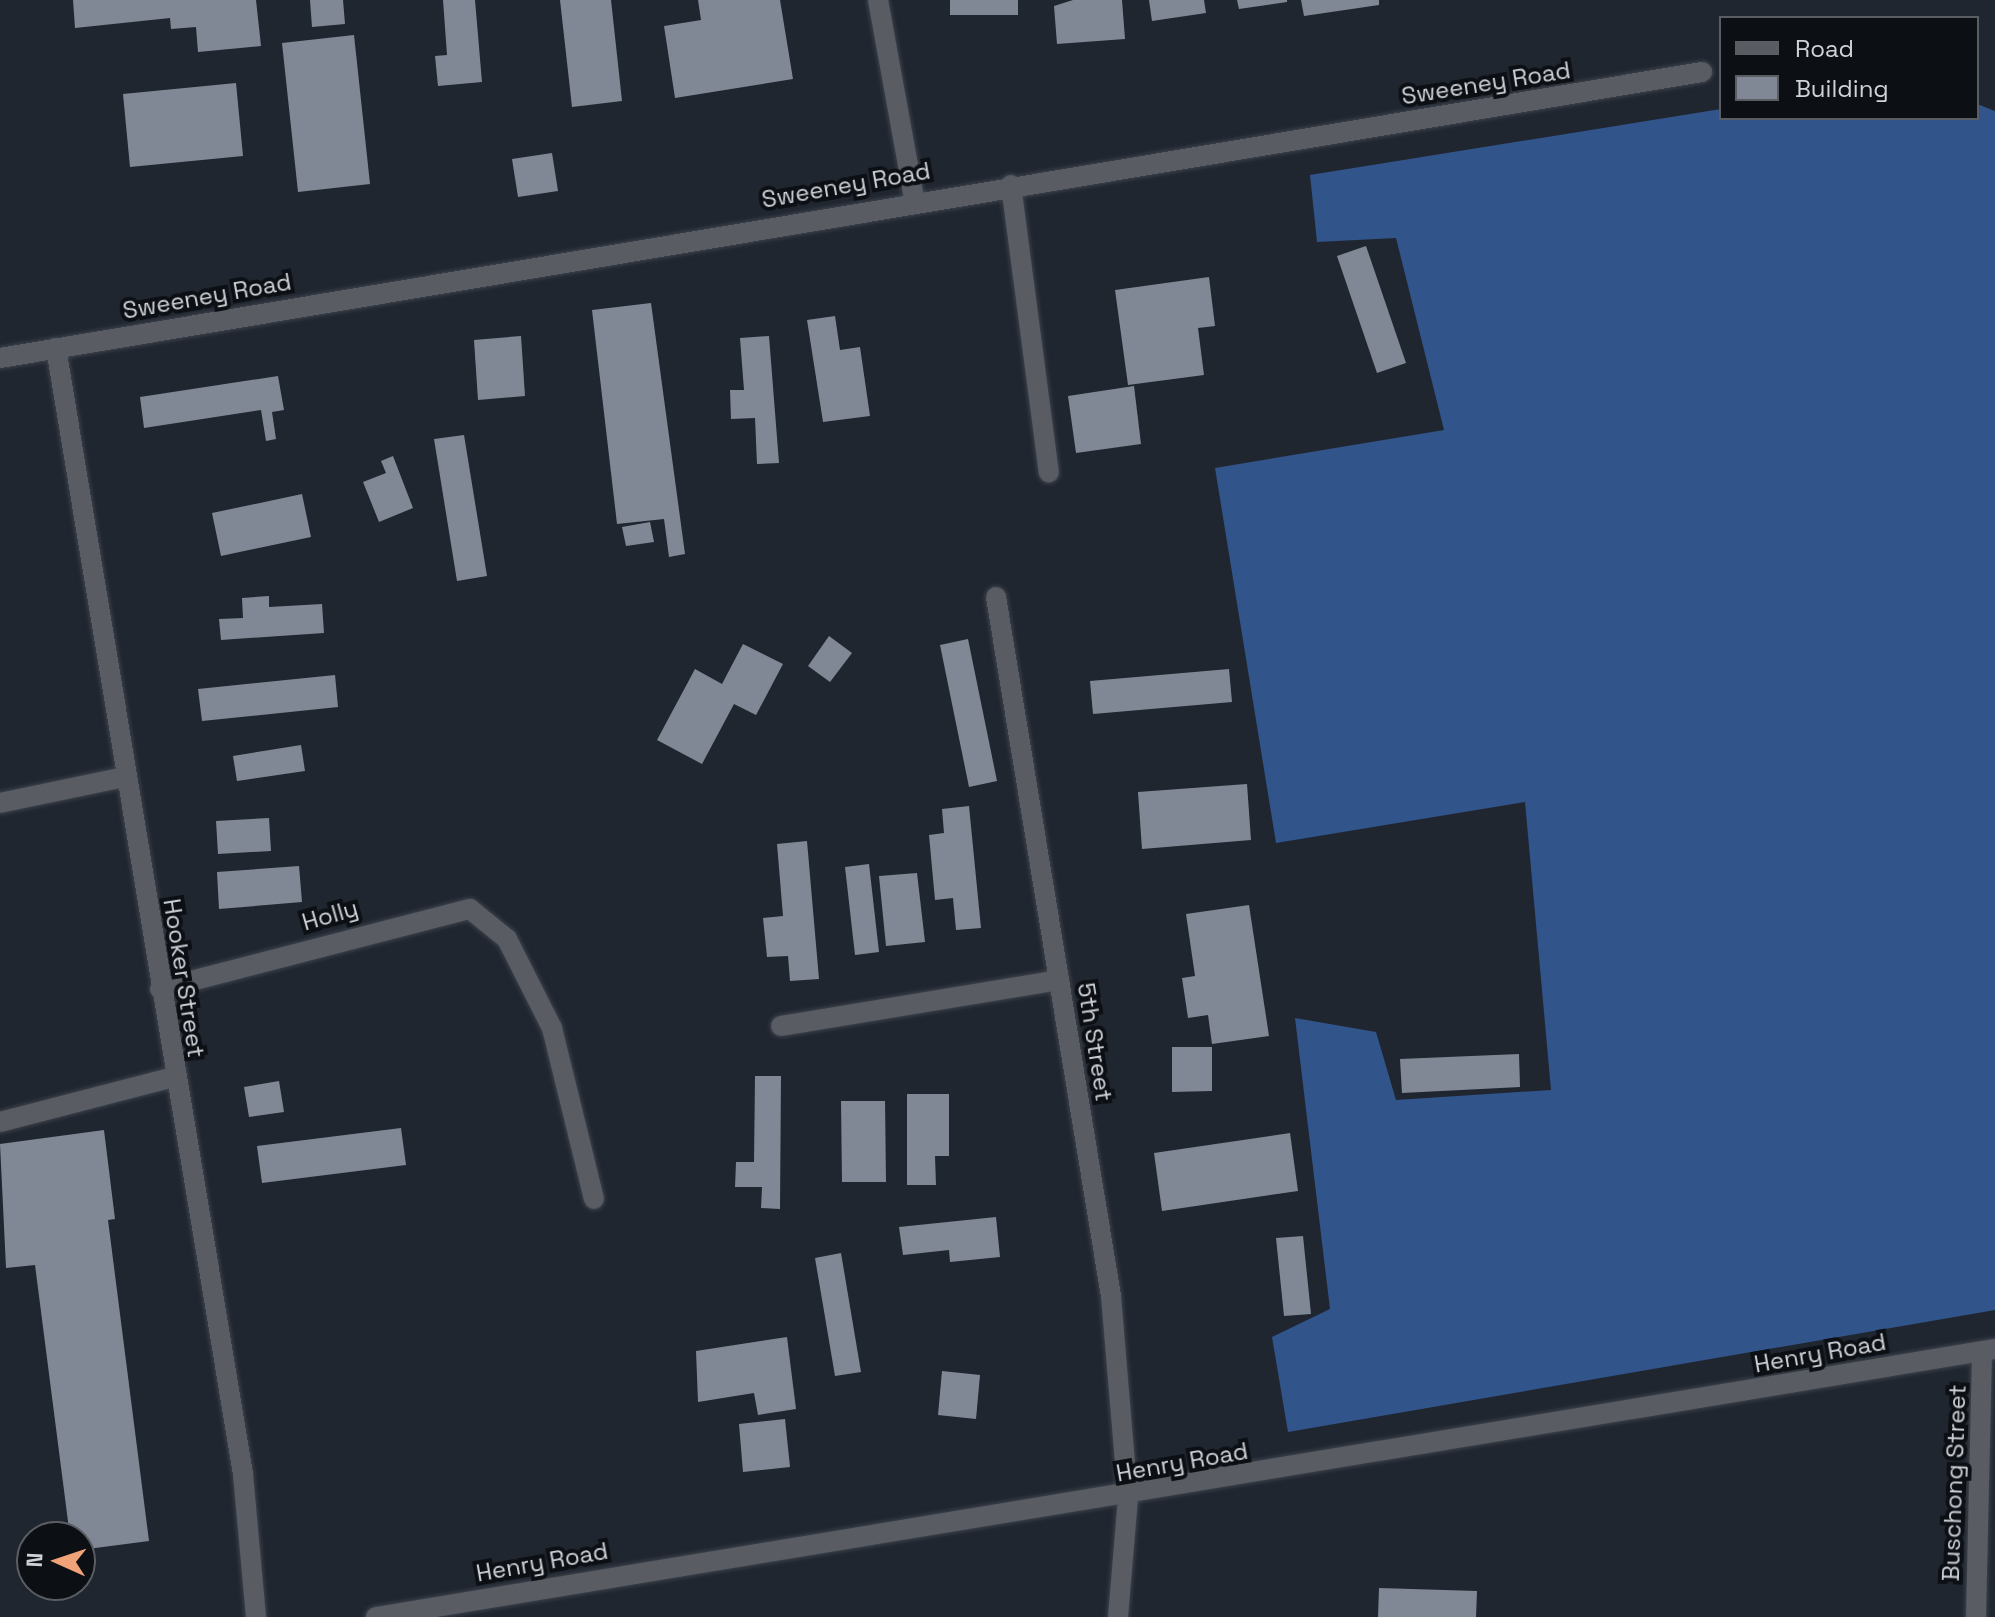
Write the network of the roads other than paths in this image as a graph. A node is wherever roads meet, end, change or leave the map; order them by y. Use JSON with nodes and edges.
{"nodes":[{"id":1,"x":878,"y":0,"type":"edge"},
{"id":2,"x":1702,"y":72,"type":"dead end"},
{"id":3,"x":1011,"y":185,"type":"junction"},
{"id":4,"x":914,"y":199,"type":"junction"},
{"id":5,"x":56,"y":348,"type":"junction"},
{"id":6,"x":0,"y":358,"type":"edge"},
{"id":7,"x":1049,"y":473,"type":"dead end"},
{"id":8,"x":996,"y":597,"type":"dead end"},
{"id":9,"x":124,"y":777,"type":"junction"},
{"id":10,"x":0,"y":803,"type":"edge"},
{"id":11,"x":1059,"y":980,"type":"junction"},
{"id":12,"x":160,"y":989,"type":"junction"},
{"id":13,"x":781,"y":1026,"type":"dead end"},
{"id":14,"x":174,"y":1077,"type":"junction"},
{"id":15,"x":0,"y":1122,"type":"edge"},
{"id":16,"x":594,"y":1199,"type":"dead end"},
{"id":17,"x":1989,"y":1350,"type":"edge"},
{"id":18,"x":1128,"y":1498,"type":"junction"},
{"id":19,"x":464,"y":1610,"type":"edge"},
{"id":20,"x":256,"y":1617,"type":"edge"},
{"id":21,"x":376,"y":1617,"type":"edge"},
{"id":22,"x":1118,"y":1617,"type":"edge"},
{"id":23,"x":1976,"y":1617,"type":"edge"}],
"edges":[{"from":1,"to":4,"type":"street"},
{"from":2,"to":3,"type":"street","name":"Sweeney Road"},
{"from":3,"to":4,"type":"street","name":"Sweeney Road"},
{"from":3,"to":7,"type":"street"},
{"from":4,"to":5,"type":"street","name":"Sweeney Road"},
{"from":5,"to":6,"type":"street","name":"Sweeney Road"},
{"from":5,"to":9,"type":"street","name":"Hooker Street"},
{"from":8,"to":11,"type":"street","name":"5th Street"},
{"from":9,"to":10,"type":"street"},
{"from":9,"to":12,"type":"street","name":"Hooker Street"},
{"from":11,"to":13,"type":"street"},
{"from":11,"to":18,"type":"street","name":"5th Street"},
{"from":12,"to":14,"type":"street","name":"Hooker Street"},
{"from":12,"to":16,"type":"street","name":"Holly"},
{"from":14,"to":15,"type":"street"},
{"from":14,"to":20,"type":"street","name":"Hooker Street"},
{"from":17,"to":18,"type":"street","name":"Henry Road"},
{"from":17,"to":23,"type":"street","name":"Buschong Street"},
{"from":18,"to":19,"type":"street","name":"Henry Road"},
{"from":18,"to":22,"type":"street","name":"5th Street"},
{"from":19,"to":21,"type":"street","name":"Henry Road"}]}
